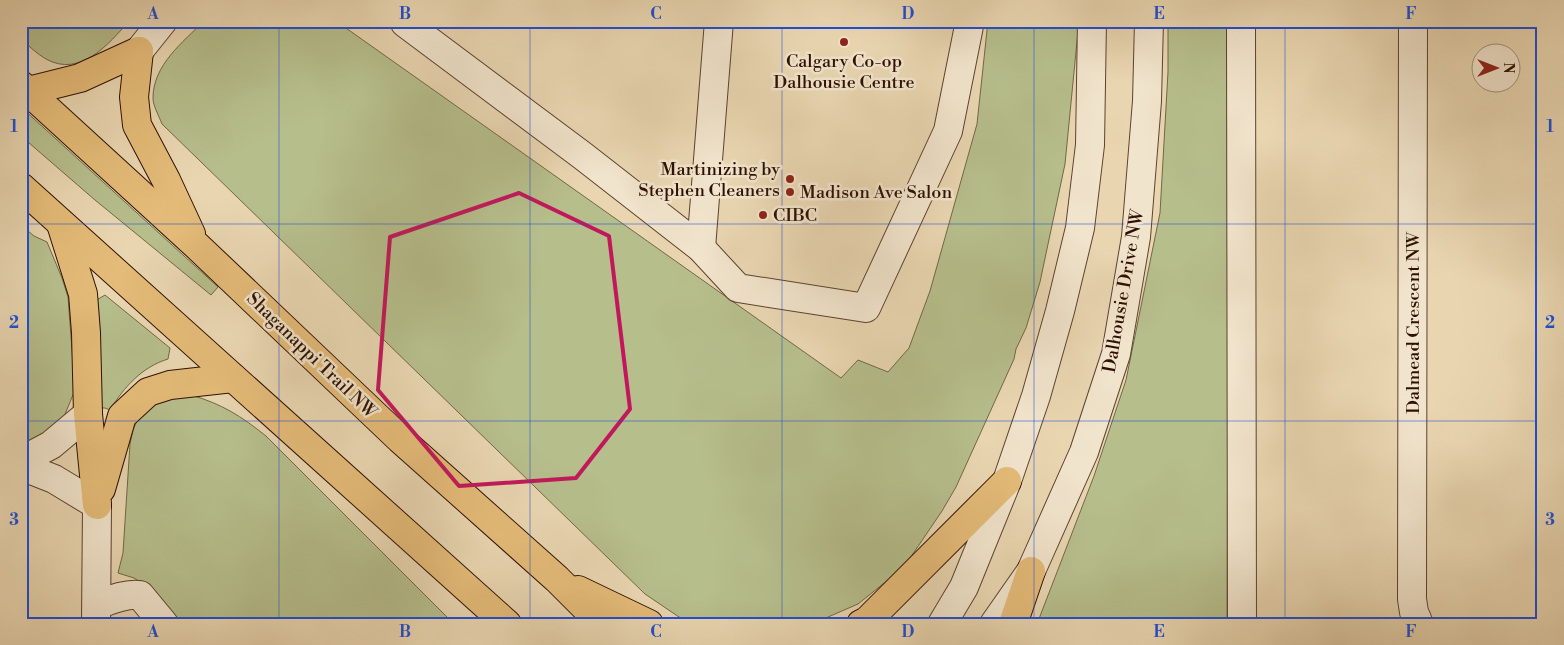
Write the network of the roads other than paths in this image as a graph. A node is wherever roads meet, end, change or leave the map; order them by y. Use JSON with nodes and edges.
{"nodes":[{"id":1,"x":163,"y":21,"type":"edge"},
{"id":2,"x":718,"y":21,"type":"edge"},
{"id":3,"x":970,"y":21,"type":"edge"},
{"id":4,"x":1092,"y":21,"type":"edge"},
{"id":5,"x":1149,"y":21,"type":"edge"},
{"id":6,"x":1241,"y":21,"type":"edge"},
{"id":7,"x":1413,"y":21,"type":"edge"},
{"id":8,"x":404,"y":22,"type":"edge"},
{"id":9,"x":138,"y":51,"type":"junction"},
{"id":10,"x":24,"y":88,"type":"edge"},
{"id":11,"x":21,"y":187,"type":"edge"},
{"id":12,"x":60,"y":223,"type":"junction"},
{"id":13,"x":196,"y":245,"type":"junction"},
{"id":14,"x":701,"y":248,"type":"junction"},
{"id":15,"x":233,"y":378,"type":"junction"},
{"id":16,"x":88,"y":414,"type":"junction"},
{"id":17,"x":21,"y":461,"type":"edge"},
{"id":18,"x":21,"y":466,"type":"edge"},
{"id":19,"x":1008,"y":481,"type":"junction"},
{"id":20,"x":96,"y":505,"type":"junction"},
{"id":21,"x":1031,"y":571,"type":"junction"},
{"id":22,"x":458,"y":579,"type":"junction"},
{"id":23,"x":557,"y":579,"type":"junction"},
{"id":24,"x":96,"y":614,"type":"edge"},
{"id":25,"x":164,"y":624,"type":"edge"},
{"id":26,"x":490,"y":624,"type":"edge"},
{"id":27,"x":507,"y":624,"type":"edge"},
{"id":28,"x":602,"y":624,"type":"edge"},
{"id":29,"x":649,"y":624,"type":"edge"},
{"id":30,"x":861,"y":624,"type":"edge"},
{"id":31,"x":942,"y":624,"type":"edge"},
{"id":32,"x":994,"y":624,"type":"edge"},
{"id":33,"x":1013,"y":624,"type":"edge"},
{"id":34,"x":1242,"y":624,"type":"edge"},
{"id":35,"x":1419,"y":624,"type":"edge"}],
"edges":[{"from":1,"to":9,"type":"street"},
{"from":2,"to":14,"type":"street"},
{"from":3,"to":14,"type":"street"},
{"from":4,"to":19,"type":"street"},
{"from":5,"to":21,"type":"street","name":"Dalhousie Drive NW"},
{"from":6,"to":34,"type":"street"},
{"from":7,"to":35,"type":"street","name":"Dalmead Crescent NW"},
{"from":8,"to":14,"type":"street"},
{"from":9,"to":10,"type":"main road"},
{"from":9,"to":13,"type":"main road"},
{"from":10,"to":13,"type":"main road","name":"Shaganappi Trail NW"},
{"from":11,"to":12,"type":"main road"},
{"from":12,"to":15,"type":"main road"},
{"from":12,"to":16,"type":"main road"},
{"from":13,"to":23,"type":"main road","name":"Shaganappi Trail NW"},
{"from":15,"to":20,"type":"main road"},
{"from":15,"to":22,"type":"main road"},
{"from":16,"to":17,"type":"street"},
{"from":16,"to":20,"type":"main road"},
{"from":18,"to":20,"type":"street"},
{"from":19,"to":30,"type":"main road"},
{"from":19,"to":31,"type":"street"},
{"from":20,"to":24,"type":"street"},
{"from":21,"to":32,"type":"street","name":"Dalhousie Drive NW"},
{"from":21,"to":33,"type":"main road"},
{"from":22,"to":26,"type":"main road"},
{"from":22,"to":27,"type":"main road"},
{"from":23,"to":28,"type":"main road","name":"Shaganappi Trail NW"},
{"from":23,"to":29,"type":"main road"},
{"from":24,"to":25,"type":"street"}]}
